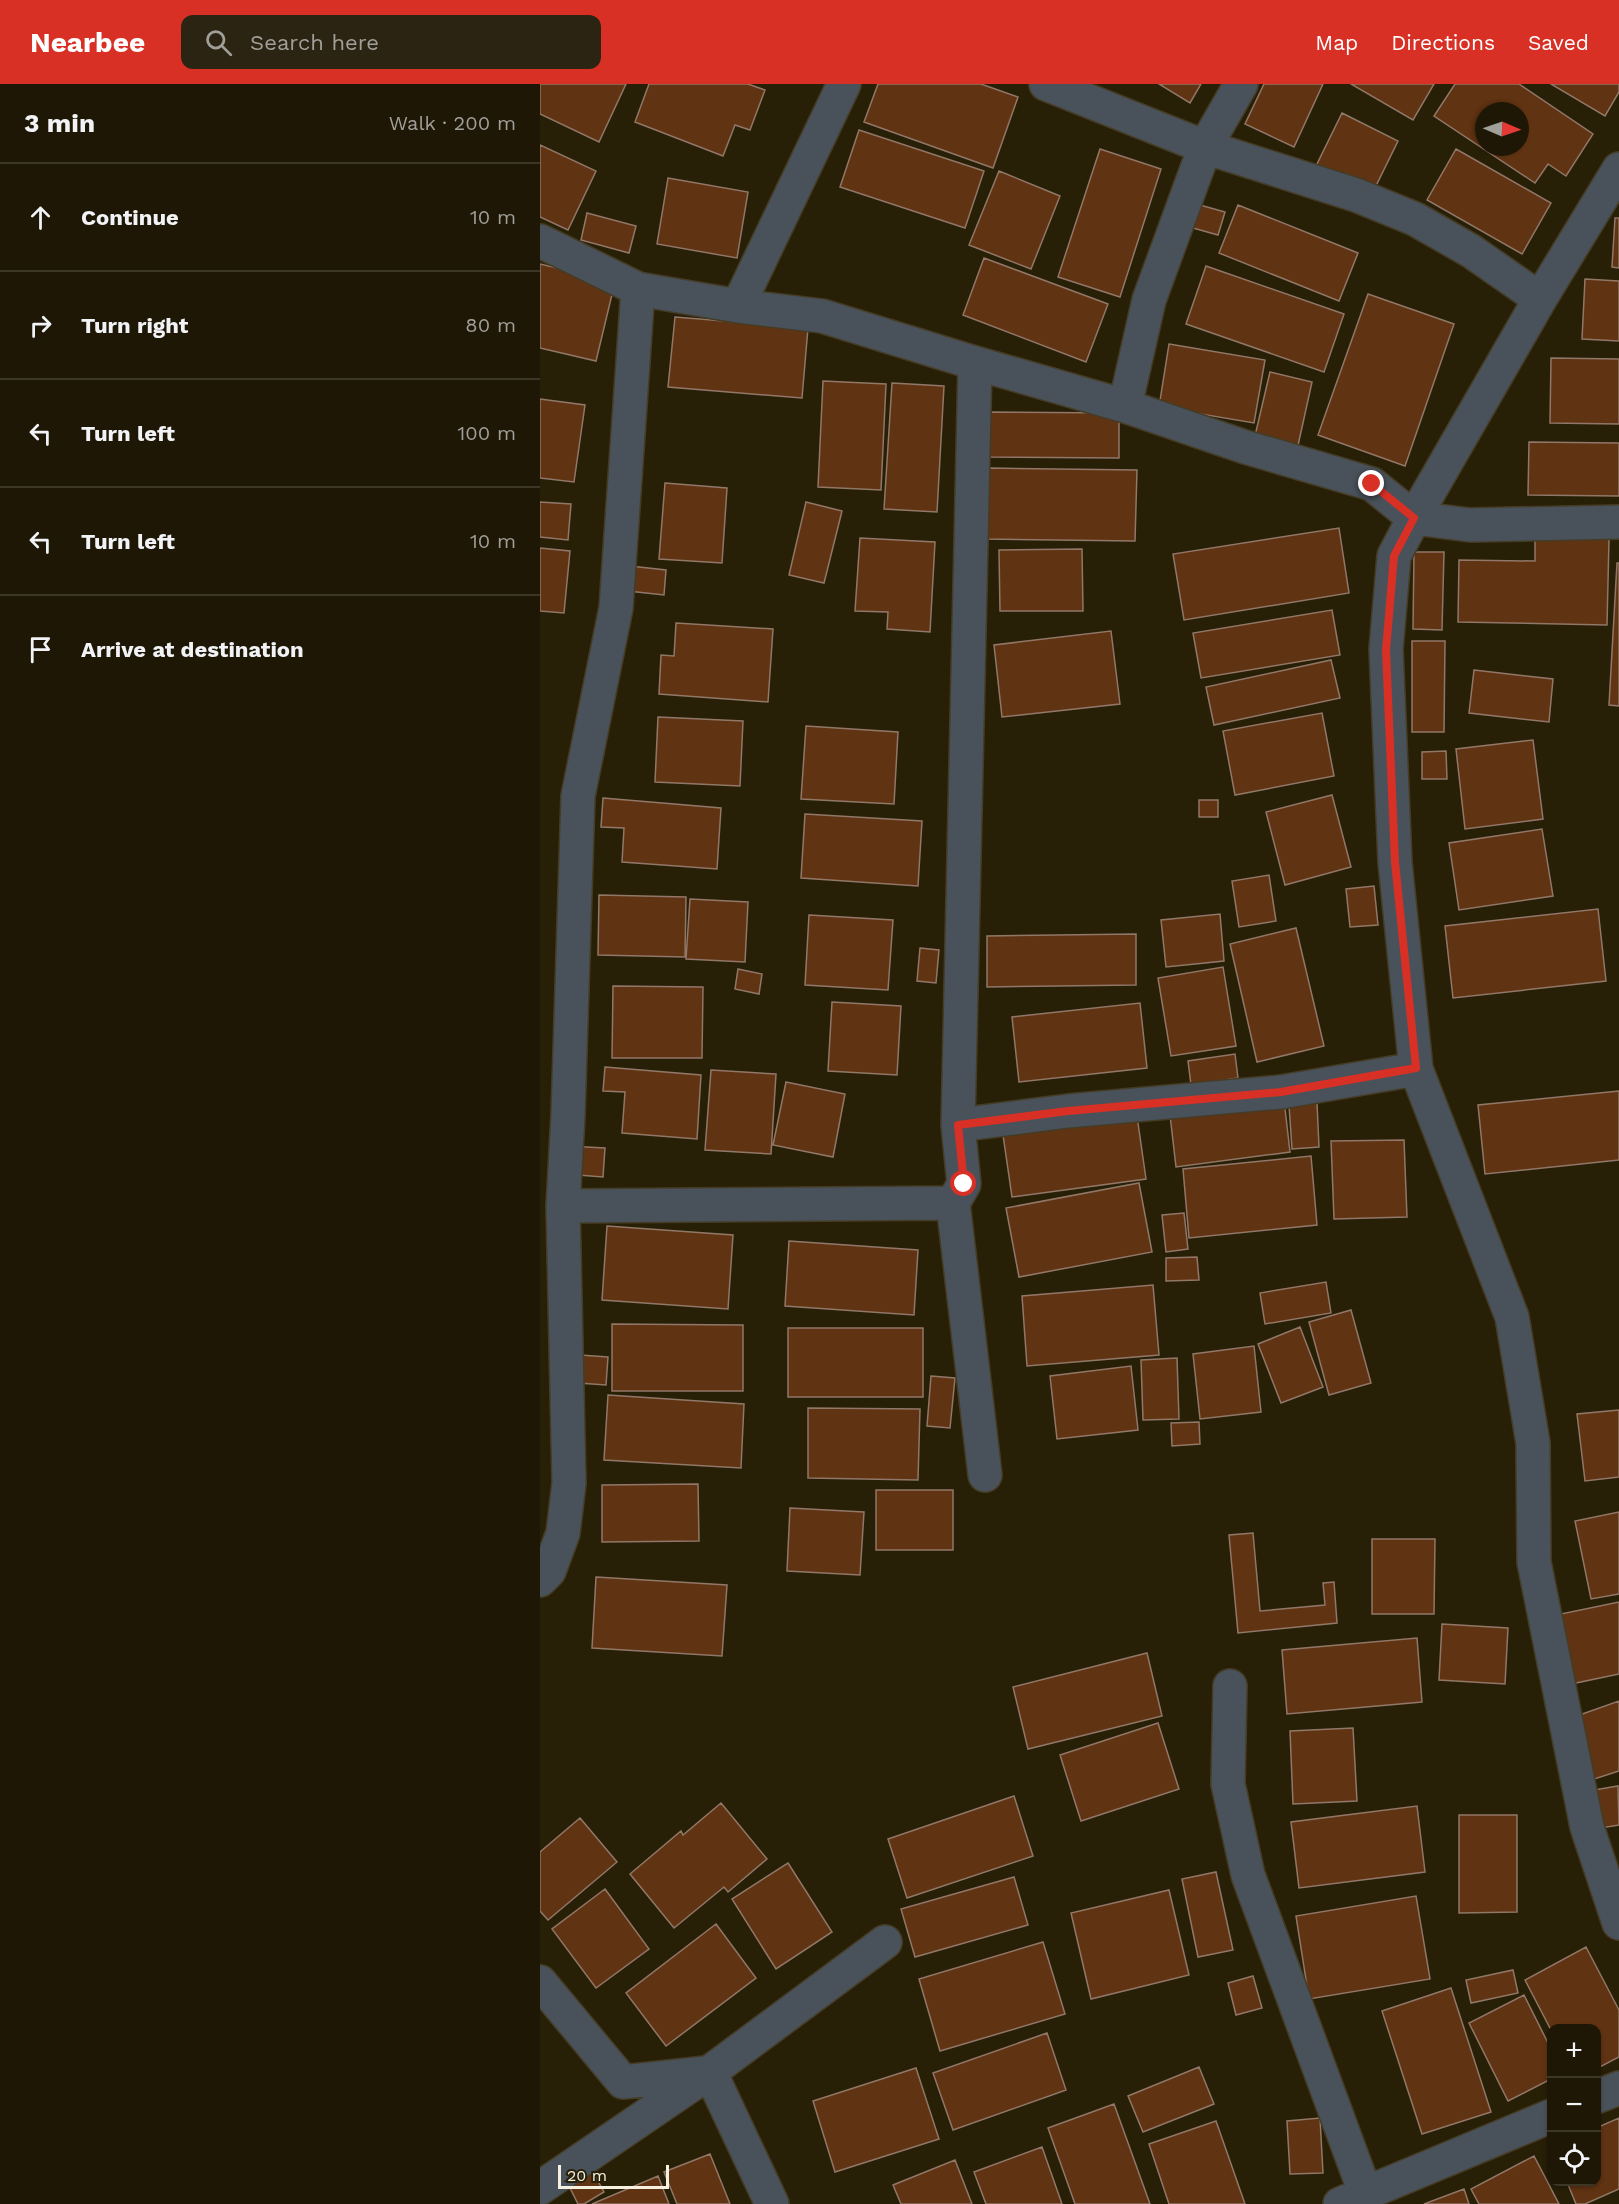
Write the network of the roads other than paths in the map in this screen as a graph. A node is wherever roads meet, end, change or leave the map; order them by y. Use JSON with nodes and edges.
{"nodes":[{"id":1,"x":844,"y":84,"type":"edge"},
{"id":2,"x":1046,"y":84,"type":"edge"},
{"id":3,"x":1241,"y":84,"type":"edge"},
{"id":4,"x":1205,"y":147,"type":"junction"},
{"id":5,"x":1619,"y":169,"type":"edge"},
{"id":6,"x":540,"y":241,"type":"edge"},
{"id":7,"x":638,"y":289,"type":"junction"},
{"id":8,"x":1540,"y":298,"type":"junction"},
{"id":9,"x":738,"y":306,"type":"junction"},
{"id":10,"x":975,"y":363,"type":"junction"},
{"id":11,"x":1125,"y":406,"type":"junction"},
{"id":12,"x":1414,"y":518,"type":"junction"},
{"id":13,"x":1619,"y":522,"type":"edge"},
{"id":14,"x":1416,"y":1068,"type":"junction"},
{"id":15,"x":554,"y":1111,"type":"edge"},
{"id":16,"x":958,"y":1125,"type":"junction"},
{"id":17,"x":953,"y":1203,"type":"junction"},
{"id":18,"x":563,"y":1206,"type":"junction"},
{"id":19,"x":985,"y":1474,"type":"dead end"},
{"id":20,"x":540,"y":1580,"type":"edge"},
{"id":21,"x":1230,"y":1686,"type":"dead end"},
{"id":22,"x":1619,"y":1923,"type":"edge"},
{"id":23,"x":885,"y":1942,"type":"dead end"},
{"id":24,"x":540,"y":1982,"type":"edge"},
{"id":25,"x":710,"y":2072,"type":"junction"},
{"id":26,"x":1619,"y":2088,"type":"edge"},
{"id":27,"x":1601,"y":2095,"type":"edge"},
{"id":28,"x":1547,"y":2118,"type":"edge"},
{"id":29,"x":540,"y":2188,"type":"edge"},
{"id":30,"x":1353,"y":2198,"type":"edge"},
{"id":31,"x":772,"y":2204,"type":"edge"}],
"edges":[{"from":1,"to":9,"type":"street"},
{"from":2,"to":4,"type":"street"},
{"from":3,"to":4,"type":"street"},
{"from":4,"to":8,"type":"street"},
{"from":4,"to":11,"type":"street"},
{"from":5,"to":8,"type":"street"},
{"from":6,"to":7,"type":"street"},
{"from":7,"to":9,"type":"street"},
{"from":7,"to":15,"type":"street"},
{"from":8,"to":12,"type":"street"},
{"from":9,"to":10,"type":"street"},
{"from":10,"to":11,"type":"street"},
{"from":10,"to":16,"type":"street"},
{"from":11,"to":12,"type":"street"},
{"from":12,"to":13,"type":"street"},
{"from":12,"to":14,"type":"street"},
{"from":14,"to":16,"type":"street"},
{"from":14,"to":22,"type":"street"},
{"from":15,"to":18,"type":"street"},
{"from":16,"to":17,"type":"street"},
{"from":17,"to":18,"type":"street"},
{"from":17,"to":19,"type":"street"},
{"from":18,"to":20,"type":"street"},
{"from":21,"to":30,"type":"street"},
{"from":23,"to":25,"type":"street"},
{"from":24,"to":25,"type":"street"},
{"from":25,"to":29,"type":"street"},
{"from":25,"to":31,"type":"street"},
{"from":26,"to":27,"type":"street"},
{"from":28,"to":30,"type":"street"}]}
